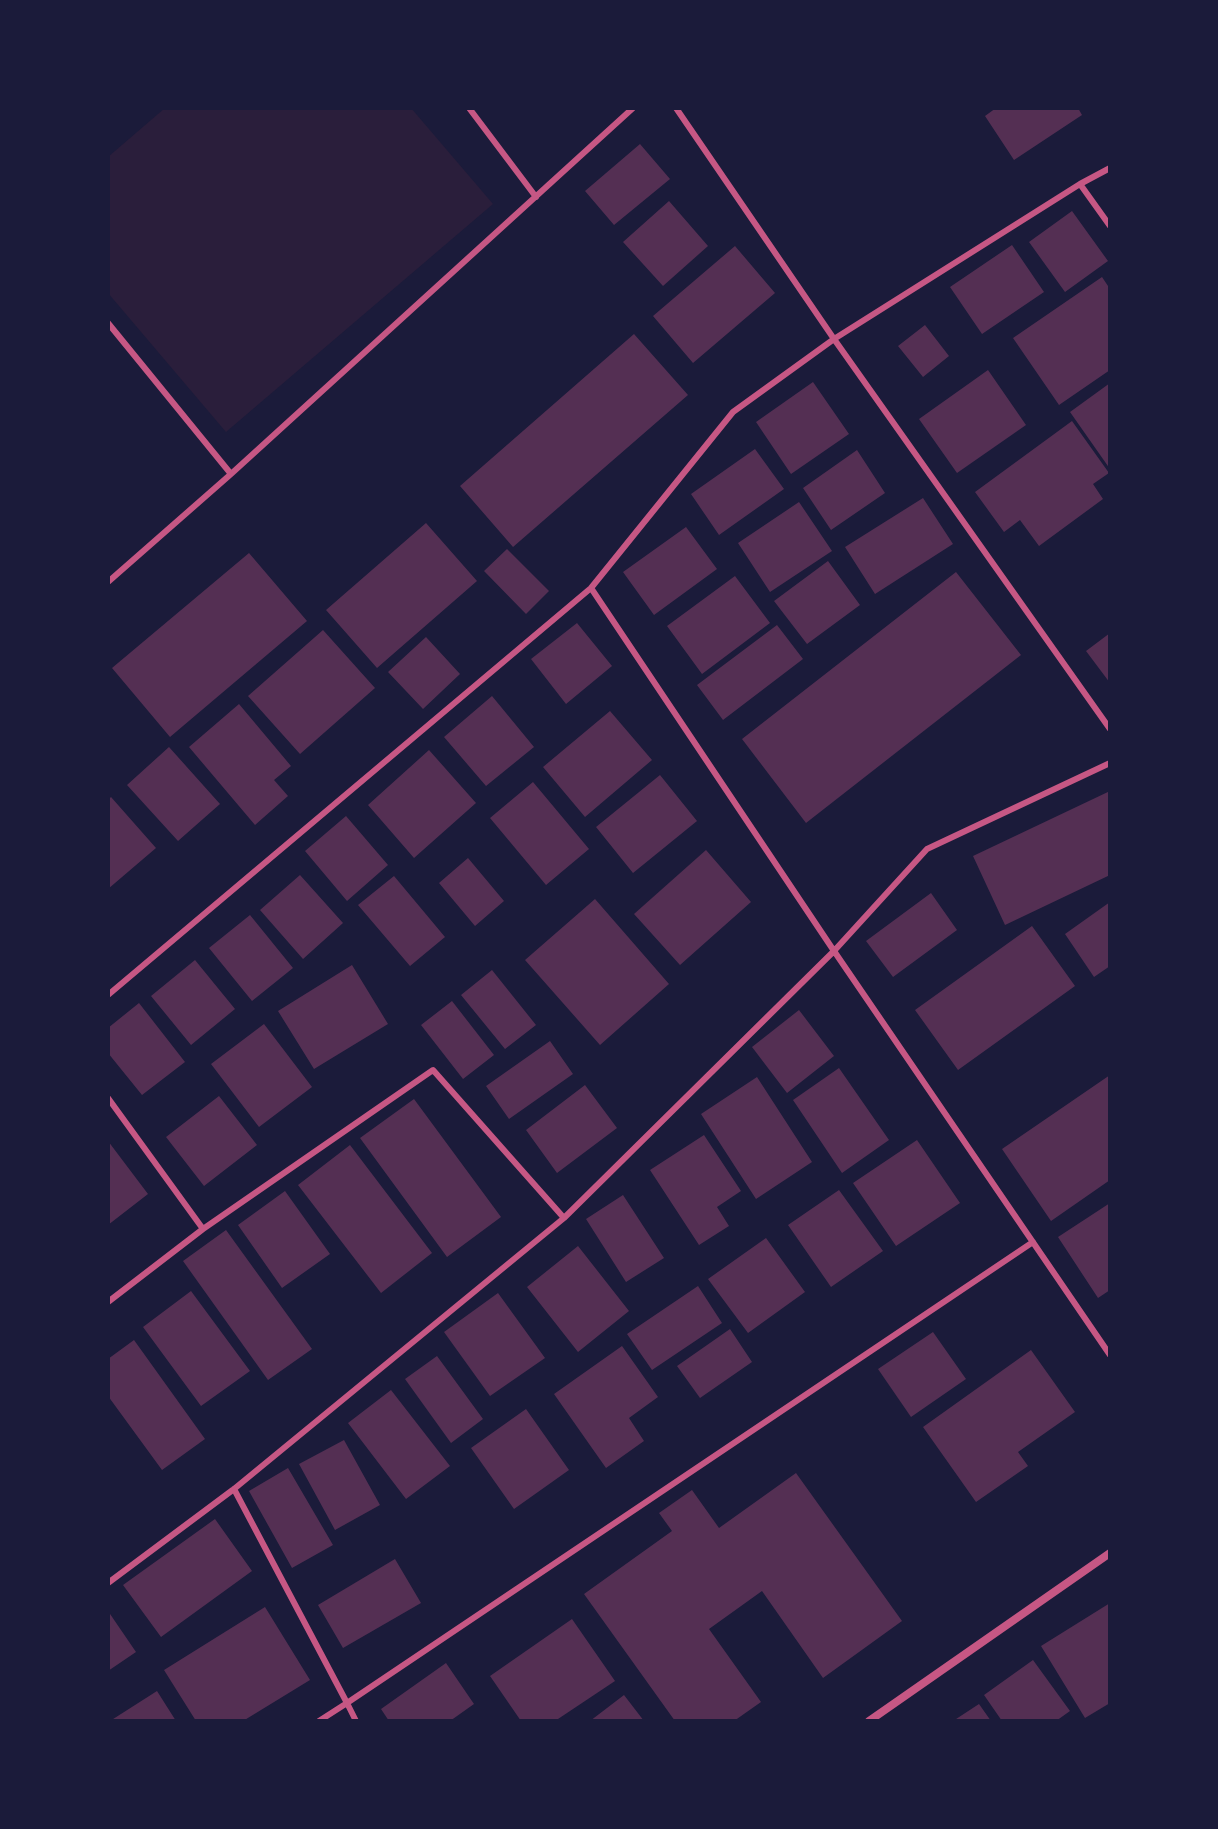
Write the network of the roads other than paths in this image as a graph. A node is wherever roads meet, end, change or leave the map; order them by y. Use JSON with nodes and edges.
{"nodes":[{"id":1,"x":469,"y":108,"type":"edge"},
{"id":2,"x":633,"y":108,"type":"edge"},
{"id":3,"x":676,"y":108,"type":"edge"},
{"id":4,"x":1110,"y":168,"type":"edge"},
{"id":5,"x":1080,"y":184,"type":"junction"},
{"id":6,"x":536,"y":197,"type":"junction"},
{"id":7,"x":1110,"y":226,"type":"edge"},
{"id":8,"x":108,"y":323,"type":"edge"},
{"id":9,"x":834,"y":339,"type":"junction"},
{"id":10,"x":231,"y":474,"type":"junction"},
{"id":11,"x":108,"y":582,"type":"edge"},
{"id":12,"x":591,"y":588,"type":"junction"},
{"id":13,"x":1110,"y":729,"type":"edge"},
{"id":14,"x":1110,"y":763,"type":"edge"},
{"id":15,"x":834,"y":951,"type":"junction"},
{"id":16,"x":108,"y":995,"type":"edge"},
{"id":17,"x":108,"y":1098,"type":"edge"},
{"id":18,"x":564,"y":1218,"type":"junction"},
{"id":19,"x":203,"y":1229,"type":"junction"},
{"id":20,"x":1033,"y":1242,"type":"junction"},
{"id":21,"x":108,"y":1302,"type":"edge"},
{"id":22,"x":1110,"y":1355,"type":"edge"},
{"id":23,"x":234,"y":1489,"type":"junction"},
{"id":24,"x":1110,"y":1553,"type":"edge"},
{"id":25,"x":108,"y":1583,"type":"edge"},
{"id":26,"x":347,"y":1703,"type":"junction"},
{"id":27,"x":319,"y":1721,"type":"edge"},
{"id":28,"x":356,"y":1721,"type":"edge"},
{"id":29,"x":869,"y":1721,"type":"edge"}],
"edges":[{"from":1,"to":6,"type":"lane"},
{"from":2,"to":6,"type":"lane"},
{"from":3,"to":9,"type":"lane"},
{"from":4,"to":5,"type":"lane"},
{"from":5,"to":7,"type":"lane"},
{"from":5,"to":9,"type":"lane"},
{"from":6,"to":10,"type":"lane"},
{"from":8,"to":10,"type":"lane"},
{"from":9,"to":12,"type":"lane"},
{"from":9,"to":13,"type":"lane"},
{"from":10,"to":11,"type":"lane"},
{"from":12,"to":15,"type":"lane"},
{"from":12,"to":16,"type":"lane"},
{"from":14,"to":15,"type":"lane"},
{"from":15,"to":18,"type":"lane"},
{"from":15,"to":20,"type":"lane"},
{"from":17,"to":19,"type":"lane"},
{"from":18,"to":19,"type":"lane"},
{"from":18,"to":23,"type":"lane"},
{"from":19,"to":21,"type":"lane"},
{"from":20,"to":22,"type":"lane"},
{"from":20,"to":26,"type":"lane"},
{"from":23,"to":25,"type":"lane"},
{"from":23,"to":26,"type":"lane"},
{"from":24,"to":29,"type":"street"},
{"from":26,"to":27,"type":"lane"},
{"from":26,"to":28,"type":"lane"}]}
